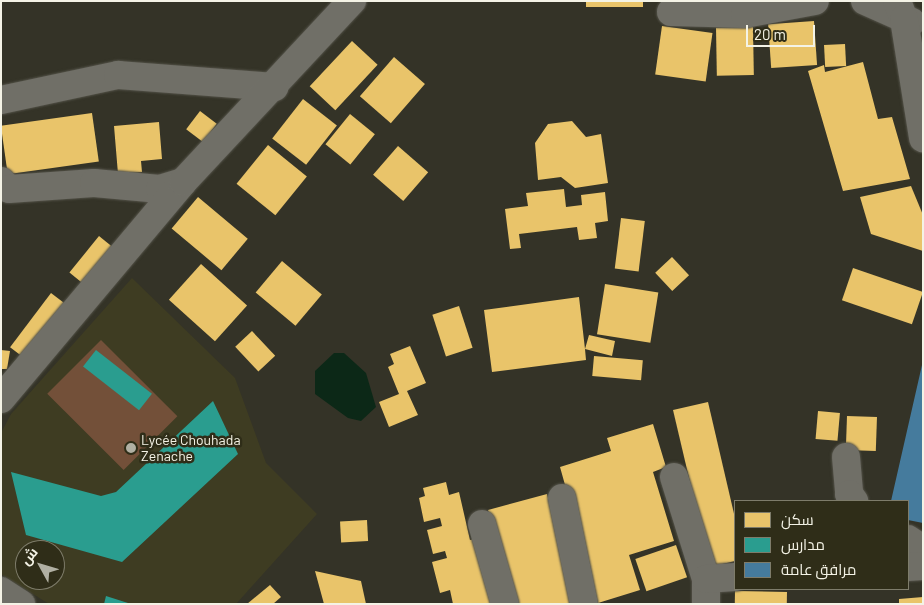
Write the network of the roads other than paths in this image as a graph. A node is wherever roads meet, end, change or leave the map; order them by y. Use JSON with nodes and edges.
{"nodes":[{"id":1,"x":352,"y":1,"type":"edge"},
{"id":2,"x":815,"y":1,"type":"edge"},
{"id":3,"x":865,"y":1,"type":"edge"},
{"id":4,"x":671,"y":12,"type":"dead end"},
{"id":5,"x":902,"y":12,"type":"edge"},
{"id":6,"x":275,"y":87,"type":"junction"},
{"id":7,"x":1,"y":100,"type":"edge"},
{"id":8,"x":923,"y":138,"type":"edge"},
{"id":9,"x":183,"y":182,"type":"junction"},
{"id":10,"x":4,"y":187,"type":"edge"},
{"id":11,"x":1,"y":399,"type":"edge"},
{"id":12,"x":846,"y":457,"type":"dead end"},
{"id":13,"x":674,"y":477,"type":"dead end"},
{"id":14,"x":562,"y":498,"type":"dead end"},
{"id":15,"x":853,"y":500,"type":"edge"},
{"id":16,"x":482,"y":524,"type":"dead end"},
{"id":17,"x":909,"y":540,"type":"edge"},
{"id":18,"x":923,"y":549,"type":"edge"},
{"id":19,"x":923,"y":566,"type":"edge"},
{"id":20,"x":909,"y":567,"type":"edge"},
{"id":21,"x":734,"y":577,"type":"edge"},
{"id":22,"x":1,"y":591,"type":"edge"},
{"id":23,"x":706,"y":591,"type":"edge"},
{"id":24,"x":21,"y":604,"type":"edge"},
{"id":25,"x":505,"y":604,"type":"edge"},
{"id":26,"x":584,"y":604,"type":"edge"}],
"edges":[{"from":1,"to":6,"type":"street"},
{"from":2,"to":4,"type":"street"},
{"from":3,"to":5,"type":"street"},
{"from":5,"to":8,"type":"street"},
{"from":6,"to":7,"type":"street"},
{"from":6,"to":9,"type":"street"},
{"from":9,"to":10,"type":"street"},
{"from":9,"to":11,"type":"street"},
{"from":12,"to":15,"type":"street"},
{"from":13,"to":23,"type":"street"},
{"from":14,"to":26,"type":"street"},
{"from":16,"to":25,"type":"street"},
{"from":17,"to":18,"type":"street"},
{"from":19,"to":20,"type":"street"},
{"from":21,"to":23,"type":"street"},
{"from":22,"to":24,"type":"street"}]}
